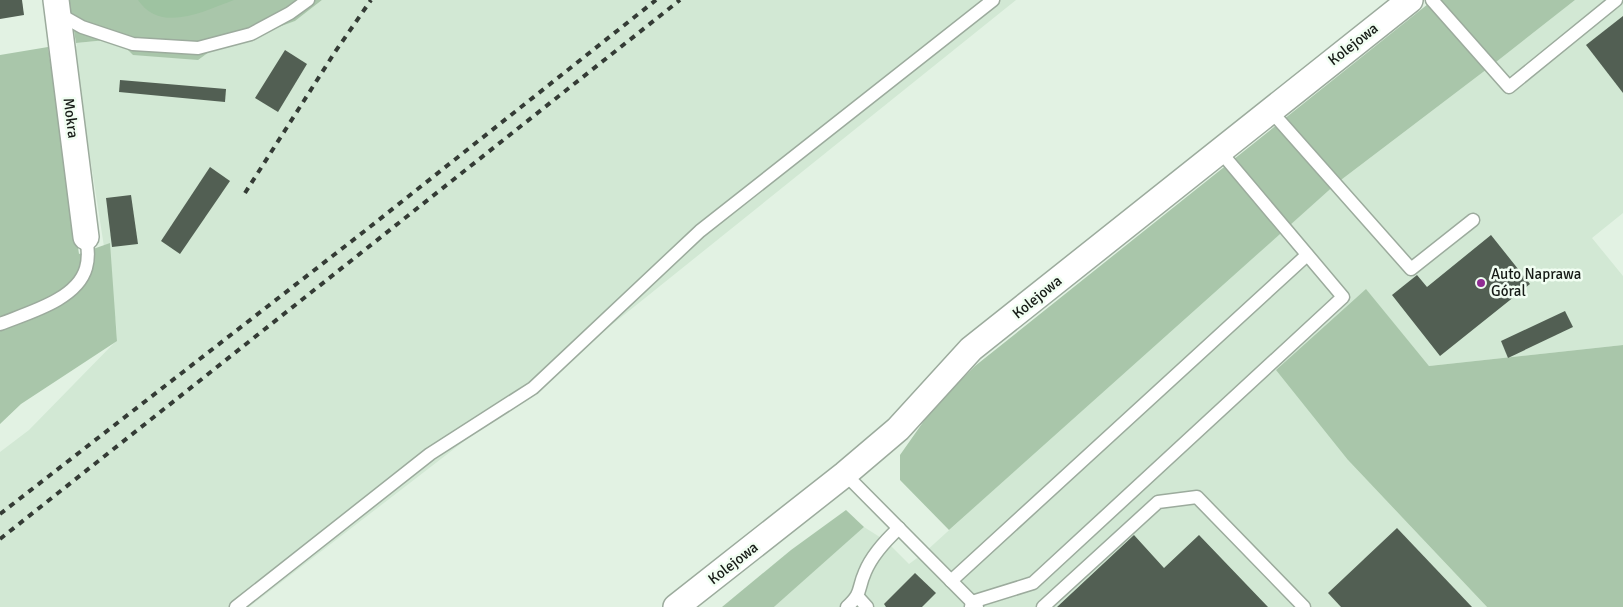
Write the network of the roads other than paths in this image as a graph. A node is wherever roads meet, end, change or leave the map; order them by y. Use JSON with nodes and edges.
{"nodes":[{"id":1,"x":308,"y":0,"type":"edge"},
{"id":2,"x":993,"y":0,"type":"edge"},
{"id":3,"x":1410,"y":0,"type":"edge"},
{"id":4,"x":1432,"y":0,"type":"edge"},
{"id":5,"x":1616,"y":0,"type":"edge"},
{"id":6,"x":58,"y":7,"type":"edge"},
{"id":7,"x":1270,"y":110,"type":"junction"},
{"id":8,"x":1219,"y":150,"type":"junction"},
{"id":9,"x":1472,"y":220,"type":"dead end"},
{"id":10,"x":86,"y":237,"type":"joint"},
{"id":11,"x":1307,"y":255,"type":"junction"},
{"id":12,"x":0,"y":324,"type":"edge"},
{"id":13,"x":845,"y":474,"type":"junction"},
{"id":14,"x":898,"y":528,"type":"junction"},
{"id":15,"x":951,"y":581,"type":"junction"},
{"id":16,"x":858,"y":597,"type":"junction"},
{"id":17,"x":973,"y":605,"type":"edge"},
{"id":18,"x":236,"y":607,"type":"edge"},
{"id":19,"x":676,"y":607,"type":"edge"},
{"id":20,"x":847,"y":607,"type":"edge"},
{"id":21,"x":868,"y":607,"type":"edge"},
{"id":22,"x":1043,"y":607,"type":"edge"},
{"id":23,"x":1304,"y":607,"type":"edge"}],
"edges":[{"from":1,"to":6,"type":"lane"},
{"from":2,"to":18,"type":"lane"},
{"from":3,"to":7,"type":"street","name":"Kolejowa"},
{"from":4,"to":5,"type":"lane"},
{"from":6,"to":10,"type":"street","name":"Mokra"},
{"from":7,"to":8,"type":"street","name":"Kolejowa"},
{"from":7,"to":9,"type":"lane"},
{"from":8,"to":11,"type":"lane"},
{"from":8,"to":13,"type":"street","name":"Kolejowa"},
{"from":10,"to":12,"type":"lane"},
{"from":11,"to":15,"type":"lane"},
{"from":11,"to":17,"type":"lane"},
{"from":13,"to":14,"type":"lane"},
{"from":13,"to":19,"type":"street","name":"Kolejowa"},
{"from":14,"to":15,"type":"lane"},
{"from":14,"to":16,"type":"lane"},
{"from":15,"to":17,"type":"lane"},
{"from":16,"to":20,"type":"lane"},
{"from":16,"to":21,"type":"lane"},
{"from":22,"to":23,"type":"lane"}]}
